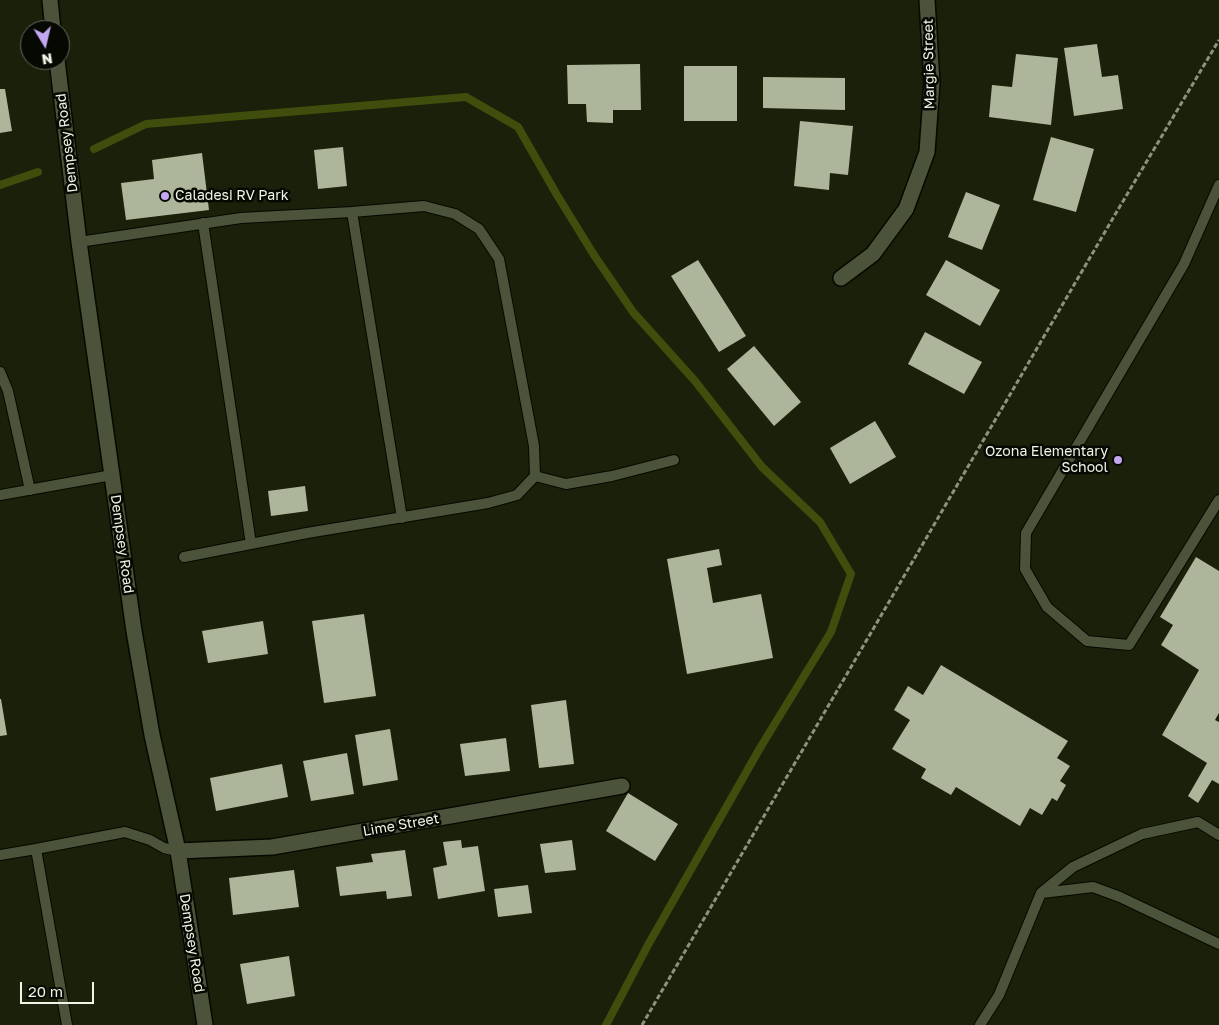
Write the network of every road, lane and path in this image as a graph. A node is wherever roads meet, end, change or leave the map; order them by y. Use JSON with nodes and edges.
{"nodes":[{"id":1,"x":50,"y":0,"type":"edge"},
{"id":2,"x":927,"y":0,"type":"edge"},
{"id":3,"x":52,"y":20,"type":"edge"},
{"id":4,"x":1219,"y":40,"type":"edge"},
{"id":5,"x":58,"y":70,"type":"edge"},
{"id":6,"x":1219,"y":185,"type":"edge"},
{"id":7,"x":352,"y":212,"type":"junction"},
{"id":8,"x":203,"y":223,"type":"junction"},
{"id":9,"x":79,"y":242,"type":"junction"},
{"id":10,"x":841,"y":278,"type":"dead end"},
{"id":11,"x":0,"y":372,"type":"edge"},
{"id":12,"x":674,"y":460,"type":"dead end"},
{"id":13,"x":112,"y":475,"type":"junction"},
{"id":14,"x":535,"y":476,"type":"junction"},
{"id":15,"x":30,"y":490,"type":"junction"},
{"id":16,"x":0,"y":495,"type":"edge"},
{"id":17,"x":1219,"y":500,"type":"edge"},
{"id":18,"x":402,"y":518,"type":"junction"},
{"id":19,"x":251,"y":544,"type":"junction"},
{"id":20,"x":184,"y":557,"type":"dead end"},
{"id":21,"x":622,"y":786,"type":"dead end"},
{"id":22,"x":1219,"y":835,"type":"edge"},
{"id":23,"x":36,"y":850,"type":"junction"},
{"id":24,"x":178,"y":851,"type":"junction"},
{"id":25,"x":0,"y":855,"type":"edge"},
{"id":26,"x":1040,"y":893,"type":"junction"},
{"id":27,"x":1219,"y":944,"type":"edge"},
{"id":28,"x":67,"y":1025,"type":"edge"},
{"id":29,"x":205,"y":1025,"type":"edge"},
{"id":30,"x":642,"y":1025,"type":"edge"},
{"id":31,"x":980,"y":1025,"type":"edge"}],
"edges":[{"from":1,"to":3,"type":"street"},
{"from":2,"to":10,"type":"street","name":"Margie Street"},
{"from":4,"to":30,"type":"path"},
{"from":5,"to":9,"type":"street","name":"Dempsey Road"},
{"from":6,"to":17,"type":"lane"},
{"from":7,"to":8,"type":"lane"},
{"from":7,"to":14,"type":"lane"},
{"from":7,"to":18,"type":"lane"},
{"from":8,"to":9,"type":"lane"},
{"from":8,"to":19,"type":"lane"},
{"from":9,"to":13,"type":"street","name":"Dempsey Road"},
{"from":11,"to":15,"type":"lane"},
{"from":12,"to":14,"type":"lane"},
{"from":13,"to":15,"type":"lane"},
{"from":13,"to":24,"type":"street","name":"Dempsey Road"},
{"from":14,"to":18,"type":"lane"},
{"from":15,"to":16,"type":"lane"},
{"from":18,"to":19,"type":"lane"},
{"from":19,"to":20,"type":"lane"},
{"from":21,"to":24,"type":"street","name":"Lime Street"},
{"from":22,"to":26,"type":"lane"},
{"from":23,"to":24,"type":"lane"},
{"from":23,"to":25,"type":"lane"},
{"from":23,"to":28,"type":"lane"},
{"from":24,"to":29,"type":"street","name":"Dempsey Road"},
{"from":26,"to":27,"type":"lane"},
{"from":26,"to":31,"type":"lane"}]}
